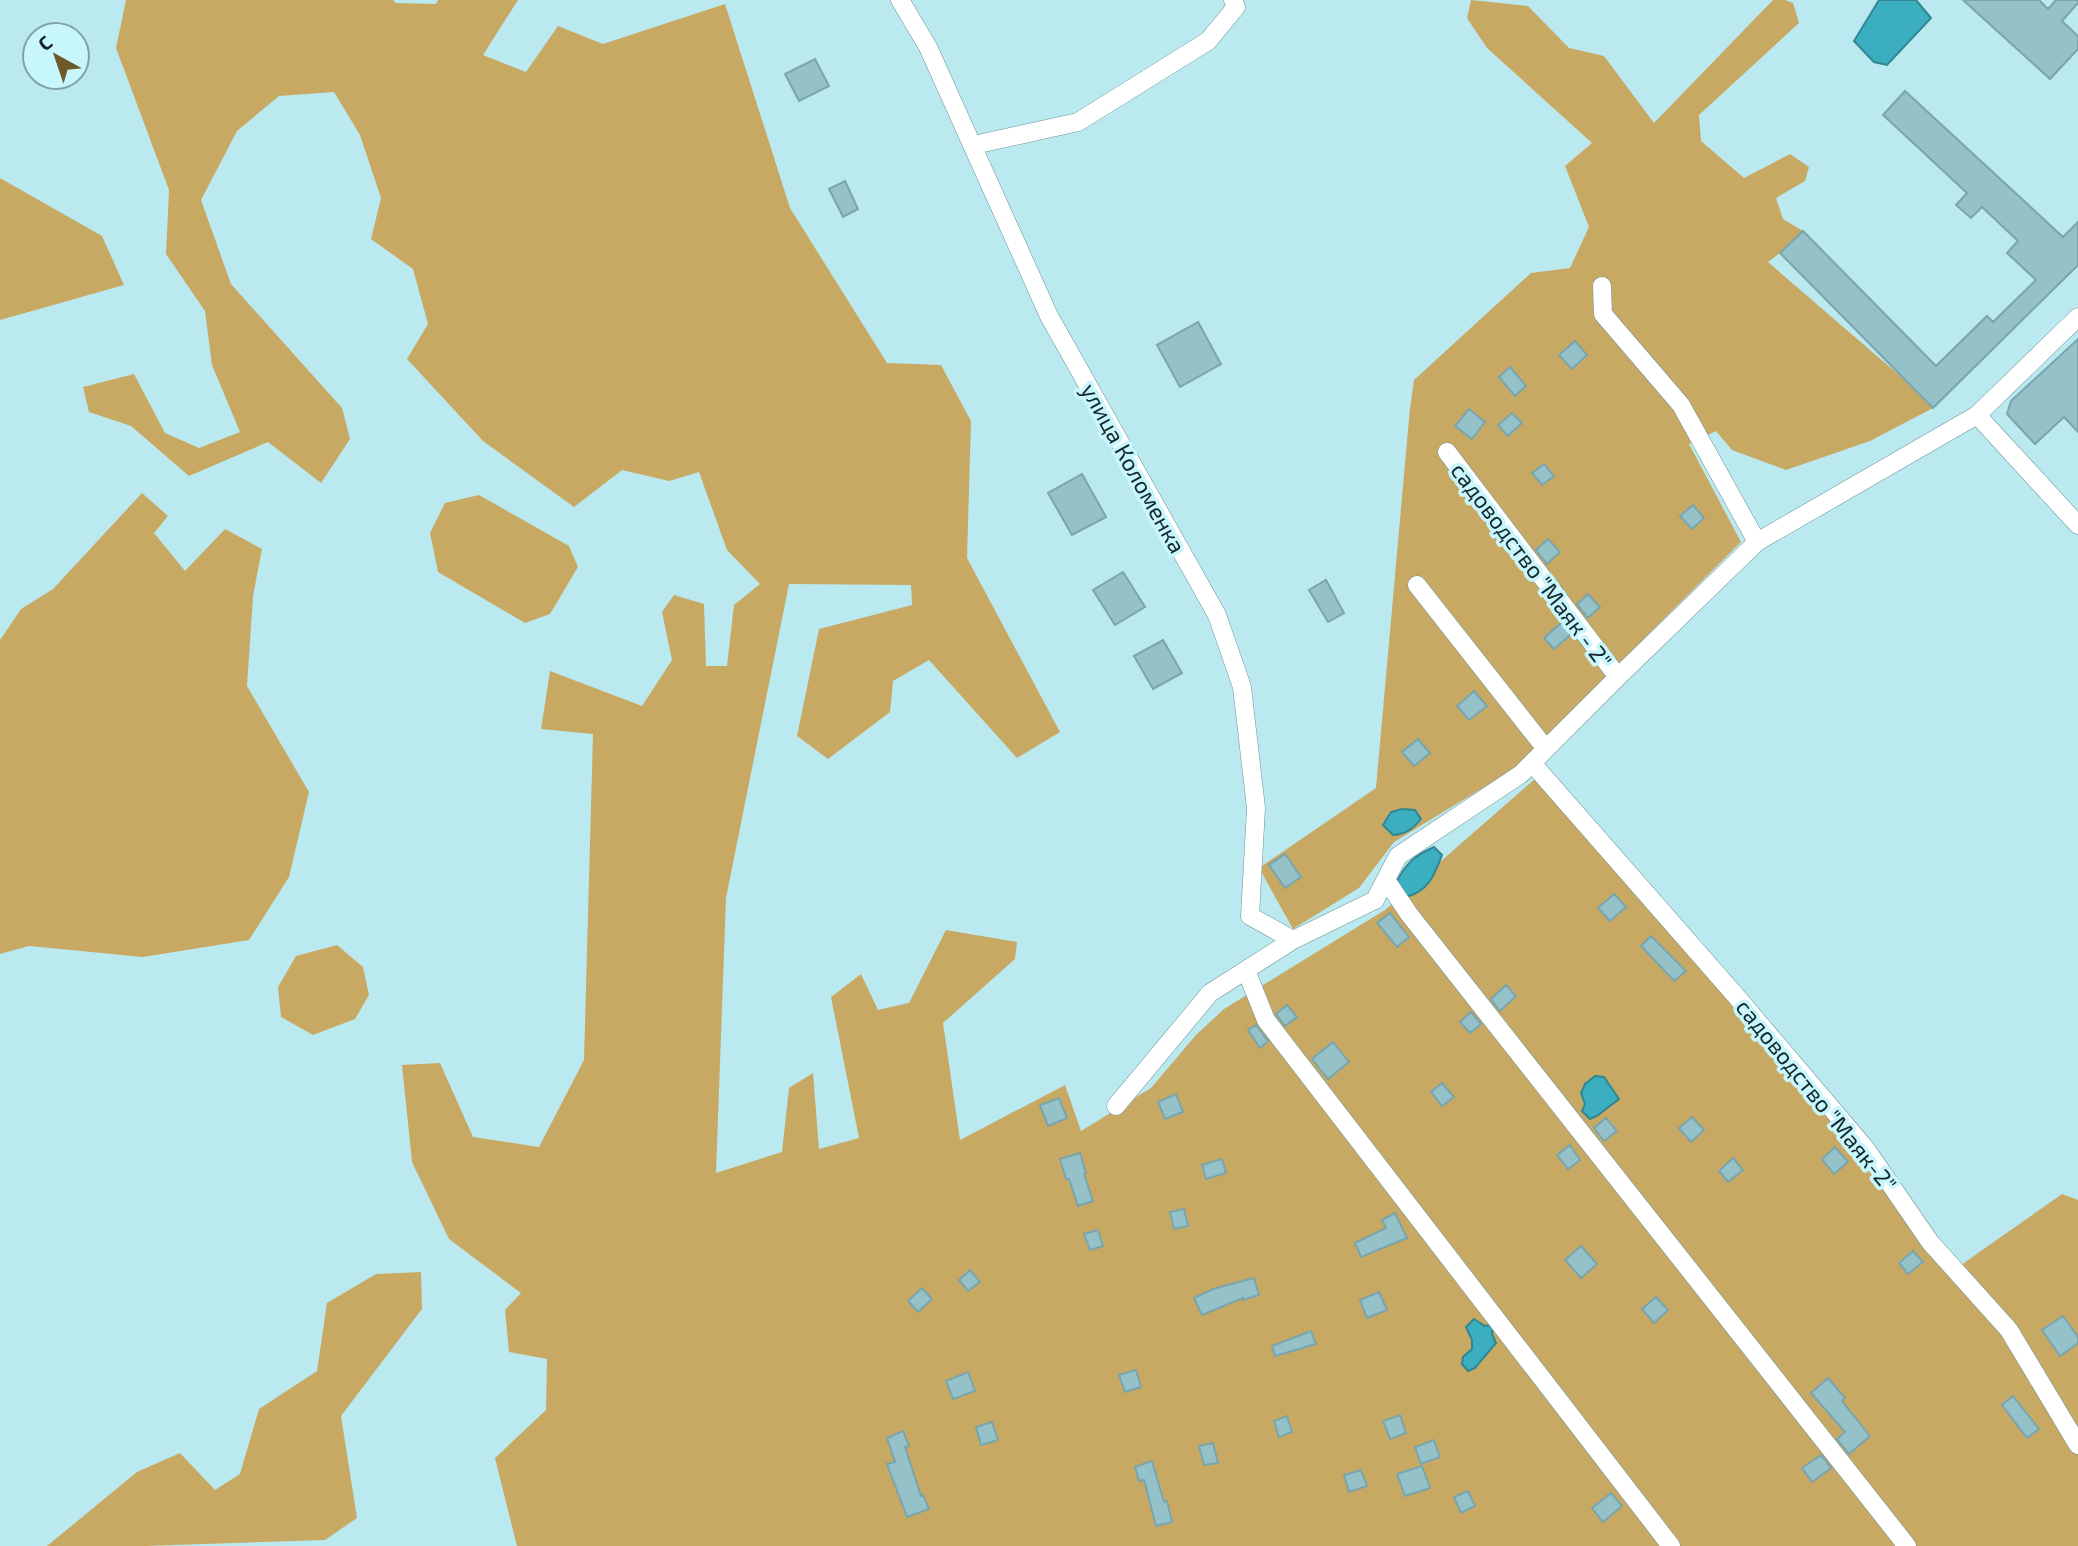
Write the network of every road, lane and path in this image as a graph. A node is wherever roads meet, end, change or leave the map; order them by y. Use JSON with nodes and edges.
{"nodes":[{"id":1,"x":900,"y":0,"type":"edge"},
{"id":2,"x":1233,"y":0,"type":"edge"},
{"id":3,"x":974,"y":145,"type":"junction"},
{"id":4,"x":1602,"y":286,"type":"dead end"},
{"id":5,"x":2078,"y":317,"type":"edge"},
{"id":6,"x":1977,"y":415,"type":"junction"},
{"id":7,"x":1447,"y":452,"type":"dead end"},
{"id":8,"x":2078,"y":525,"type":"edge"},
{"id":9,"x":1757,"y":542,"type":"junction"},
{"id":10,"x":1417,"y":585,"type":"dead end"},
{"id":11,"x":1618,"y":677,"type":"junction"},
{"id":12,"x":1546,"y":749,"type":"junction"},
{"id":13,"x":1532,"y":763,"type":"junction"},
{"id":14,"x":1386,"y":880,"type":"junction"},
{"id":15,"x":1293,"y":940,"type":"junction"},
{"id":16,"x":1246,"y":970,"type":"junction"},
{"id":17,"x":1116,"y":1106,"type":"dead end"},
{"id":18,"x":2078,"y":1445,"type":"edge"},
{"id":19,"x":1671,"y":1546,"type":"edge"},
{"id":20,"x":1907,"y":1546,"type":"edge"}],
"edges":[{"from":1,"to":3,"type":"street","name":"улица Коломенка"},
{"from":2,"to":3,"type":"street"},
{"from":3,"to":15,"type":"street","name":"улица Коломенка"},
{"from":4,"to":9,"type":"street"},
{"from":5,"to":6,"type":"street"},
{"from":6,"to":8,"type":"street"},
{"from":6,"to":9,"type":"street"},
{"from":7,"to":11,"type":"street","name":"садоводство \"Маяк - 2\""},
{"from":9,"to":11,"type":"street"},
{"from":10,"to":12,"type":"street"},
{"from":11,"to":12,"type":"street"},
{"from":12,"to":13,"type":"street"},
{"from":13,"to":14,"type":"street"},
{"from":13,"to":18,"type":"street","name":"садоводство \"Маяк-2\""},
{"from":14,"to":15,"type":"street"},
{"from":14,"to":20,"type":"street"},
{"from":15,"to":16,"type":"street"},
{"from":16,"to":17,"type":"street"},
{"from":16,"to":19,"type":"street"}]}
